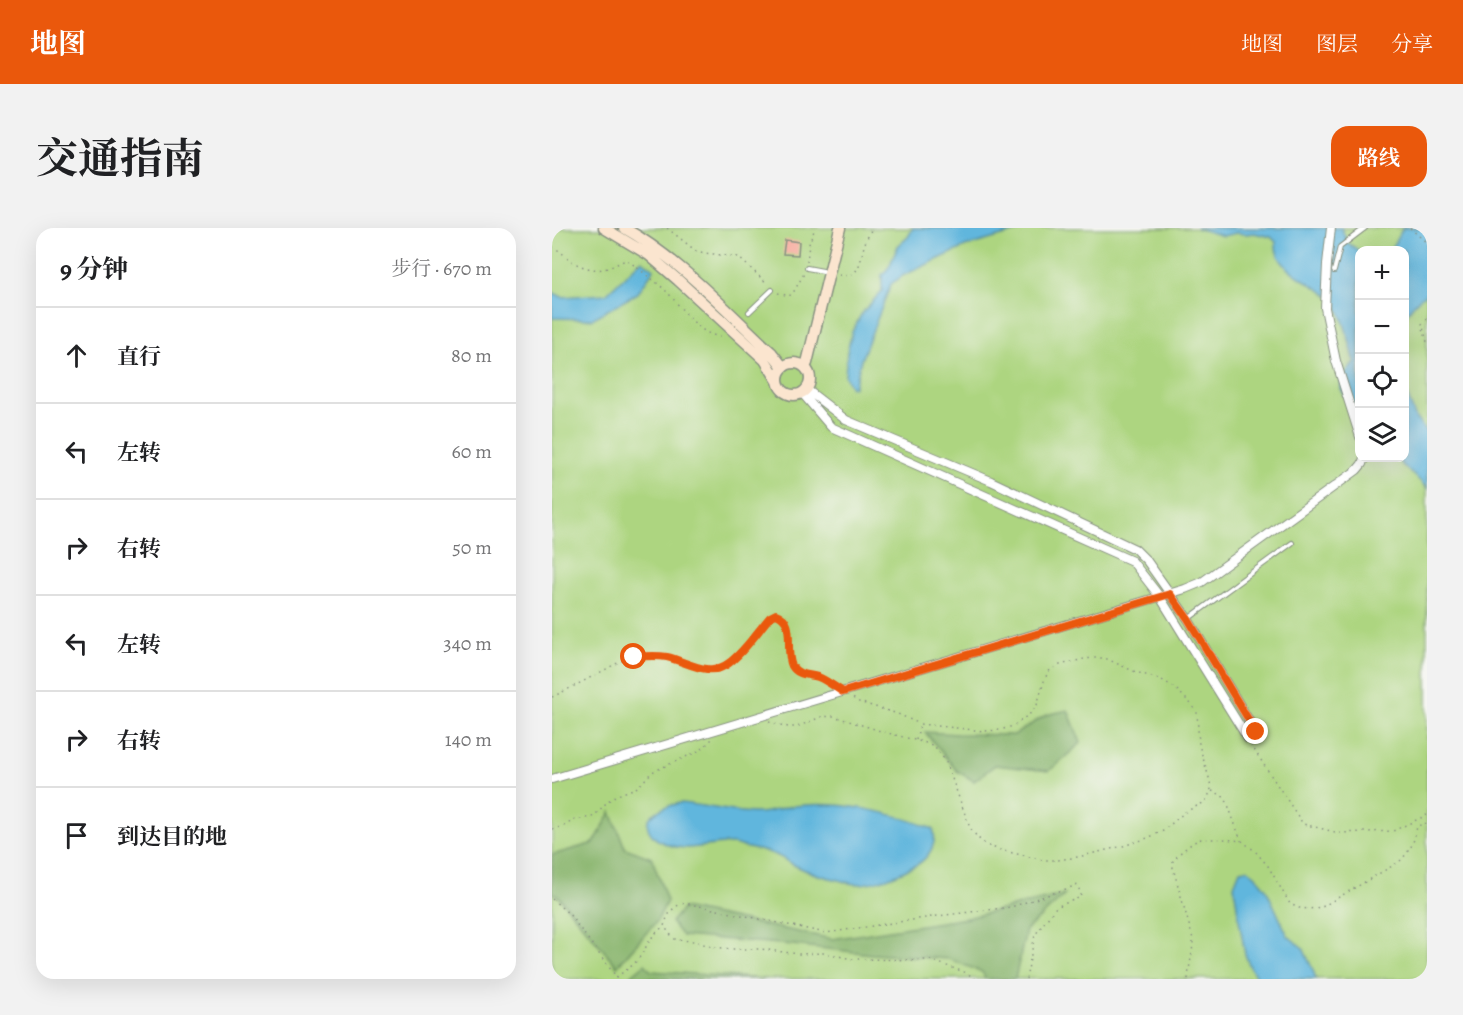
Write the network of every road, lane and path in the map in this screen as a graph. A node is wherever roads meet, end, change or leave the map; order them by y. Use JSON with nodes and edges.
{"nodes":[{"id":1,"x":604,"y":228,"type":"edge"},
{"id":2,"x":624,"y":228,"type":"edge"},
{"id":3,"x":668,"y":228,"type":"edge"},
{"id":4,"x":815,"y":228,"type":"edge"},
{"id":5,"x":840,"y":228,"type":"edge"},
{"id":6,"x":872,"y":228,"type":"edge"},
{"id":7,"x":1331,"y":228,"type":"edge"},
{"id":8,"x":1365,"y":228,"type":"edge"},
{"id":9,"x":1410,"y":228,"type":"edge"},
{"id":10,"x":1427,"y":243,"type":"edge"},
{"id":11,"x":552,"y":247,"type":"edge"},
{"id":12,"x":807,"y":268,"type":"junction"},
{"id":13,"x":823,"y":271,"type":"dead end"},
{"id":14,"x":1334,"y":272,"type":"dead end"},
{"id":15,"x":838,"y":274,"type":"dead end"},
{"id":16,"x":772,"y":290,"type":"junction"},
{"id":17,"x":749,"y":312,"type":"dead end"},
{"id":18,"x":1427,"y":319,"type":"edge"},
{"id":19,"x":729,"y":331,"type":"dead end"},
{"id":20,"x":1427,"y":342,"type":"edge"},
{"id":21,"x":783,"y":367,"type":"junction"},
{"id":22,"x":805,"y":367,"type":"junction"},
{"id":23,"x":778,"y":381,"type":"junction"},
{"id":24,"x":804,"y":391,"type":"junction"},
{"id":25,"x":1355,"y":424,"type":"edge"},
{"id":26,"x":1363,"y":462,"type":"edge"},
{"id":27,"x":1292,"y":543,"type":"dead end"},
{"id":28,"x":1170,"y":594,"type":"junction"},
{"id":29,"x":1161,"y":597,"type":"junction"},
{"id":30,"x":1188,"y":619,"type":"junction"},
{"id":31,"x":843,"y":692,"type":"junction"},
{"id":32,"x":552,"y":698,"type":"edge"},
{"id":33,"x":770,"y":723,"type":"dead end"},
{"id":34,"x":920,"y":724,"type":"junction"},
{"id":35,"x":713,"y":739,"type":"dead end"},
{"id":36,"x":1248,"y":739,"type":"junction"},
{"id":37,"x":916,"y":741,"type":"junction"},
{"id":38,"x":552,"y":779,"type":"edge"},
{"id":39,"x":1211,"y":791,"type":"junction"},
{"id":40,"x":1427,"y":815,"type":"edge"},
{"id":41,"x":1427,"y":823,"type":"edge"},
{"id":42,"x":552,"y":829,"type":"edge"},
{"id":43,"x":1242,"y":841,"type":"junction"},
{"id":44,"x":552,"y":899,"type":"edge"},
{"id":45,"x":664,"y":926,"type":"junction"},
{"id":46,"x":617,"y":978,"type":"edge"},
{"id":47,"x":975,"y":979,"type":"edge"},
{"id":48,"x":1026,"y":979,"type":"edge"},
{"id":49,"x":1188,"y":979,"type":"edge"}],
"edges":[{"from":1,"to":23,"type":"street"},
{"from":2,"to":21,"type":"street"},
{"from":3,"to":16,"type":"path"},
{"from":4,"to":12,"type":"path"},
{"from":5,"to":22,"type":"street"},
{"from":6,"to":15,"type":"path"},
{"from":7,"to":25,"type":"street"},
{"from":8,"to":14,"type":"lane"},
{"from":9,"to":10,"type":"path"},
{"from":11,"to":19,"type":"path"},
{"from":12,"to":13,"type":"lane"},
{"from":12,"to":16,"type":"path"},
{"from":16,"to":17,"type":"lane"},
{"from":18,"to":20,"type":"path"},
{"from":21,"to":22,"type":"street"},
{"from":21,"to":23,"type":"street"},
{"from":22,"to":24,"type":"street"},
{"from":23,"to":24,"type":"street"},
{"from":24,"to":28,"type":"street"},
{"from":24,"to":29,"type":"street"},
{"from":26,"to":28,"type":"street"},
{"from":27,"to":30,"type":"lane"},
{"from":28,"to":29,"type":"street"},
{"from":28,"to":30,"type":"street"},
{"from":29,"to":31,"type":"street"},
{"from":29,"to":36,"type":"street"},
{"from":30,"to":36,"type":"street"},
{"from":31,"to":32,"type":"path"},
{"from":31,"to":34,"type":"path"},
{"from":31,"to":38,"type":"street"},
{"from":33,"to":37,"type":"path"},
{"from":34,"to":37,"type":"path"},
{"from":34,"to":39,"type":"path"},
{"from":35,"to":42,"type":"path"},
{"from":36,"to":40,"type":"path"},
{"from":37,"to":39,"type":"path"},
{"from":39,"to":43,"type":"path"},
{"from":41,"to":43,"type":"path"},
{"from":43,"to":49,"type":"path"},
{"from":44,"to":46,"type":"path"},
{"from":45,"to":46,"type":"path"},
{"from":45,"to":47,"type":"path"},
{"from":45,"to":48,"type":"path"}]}
